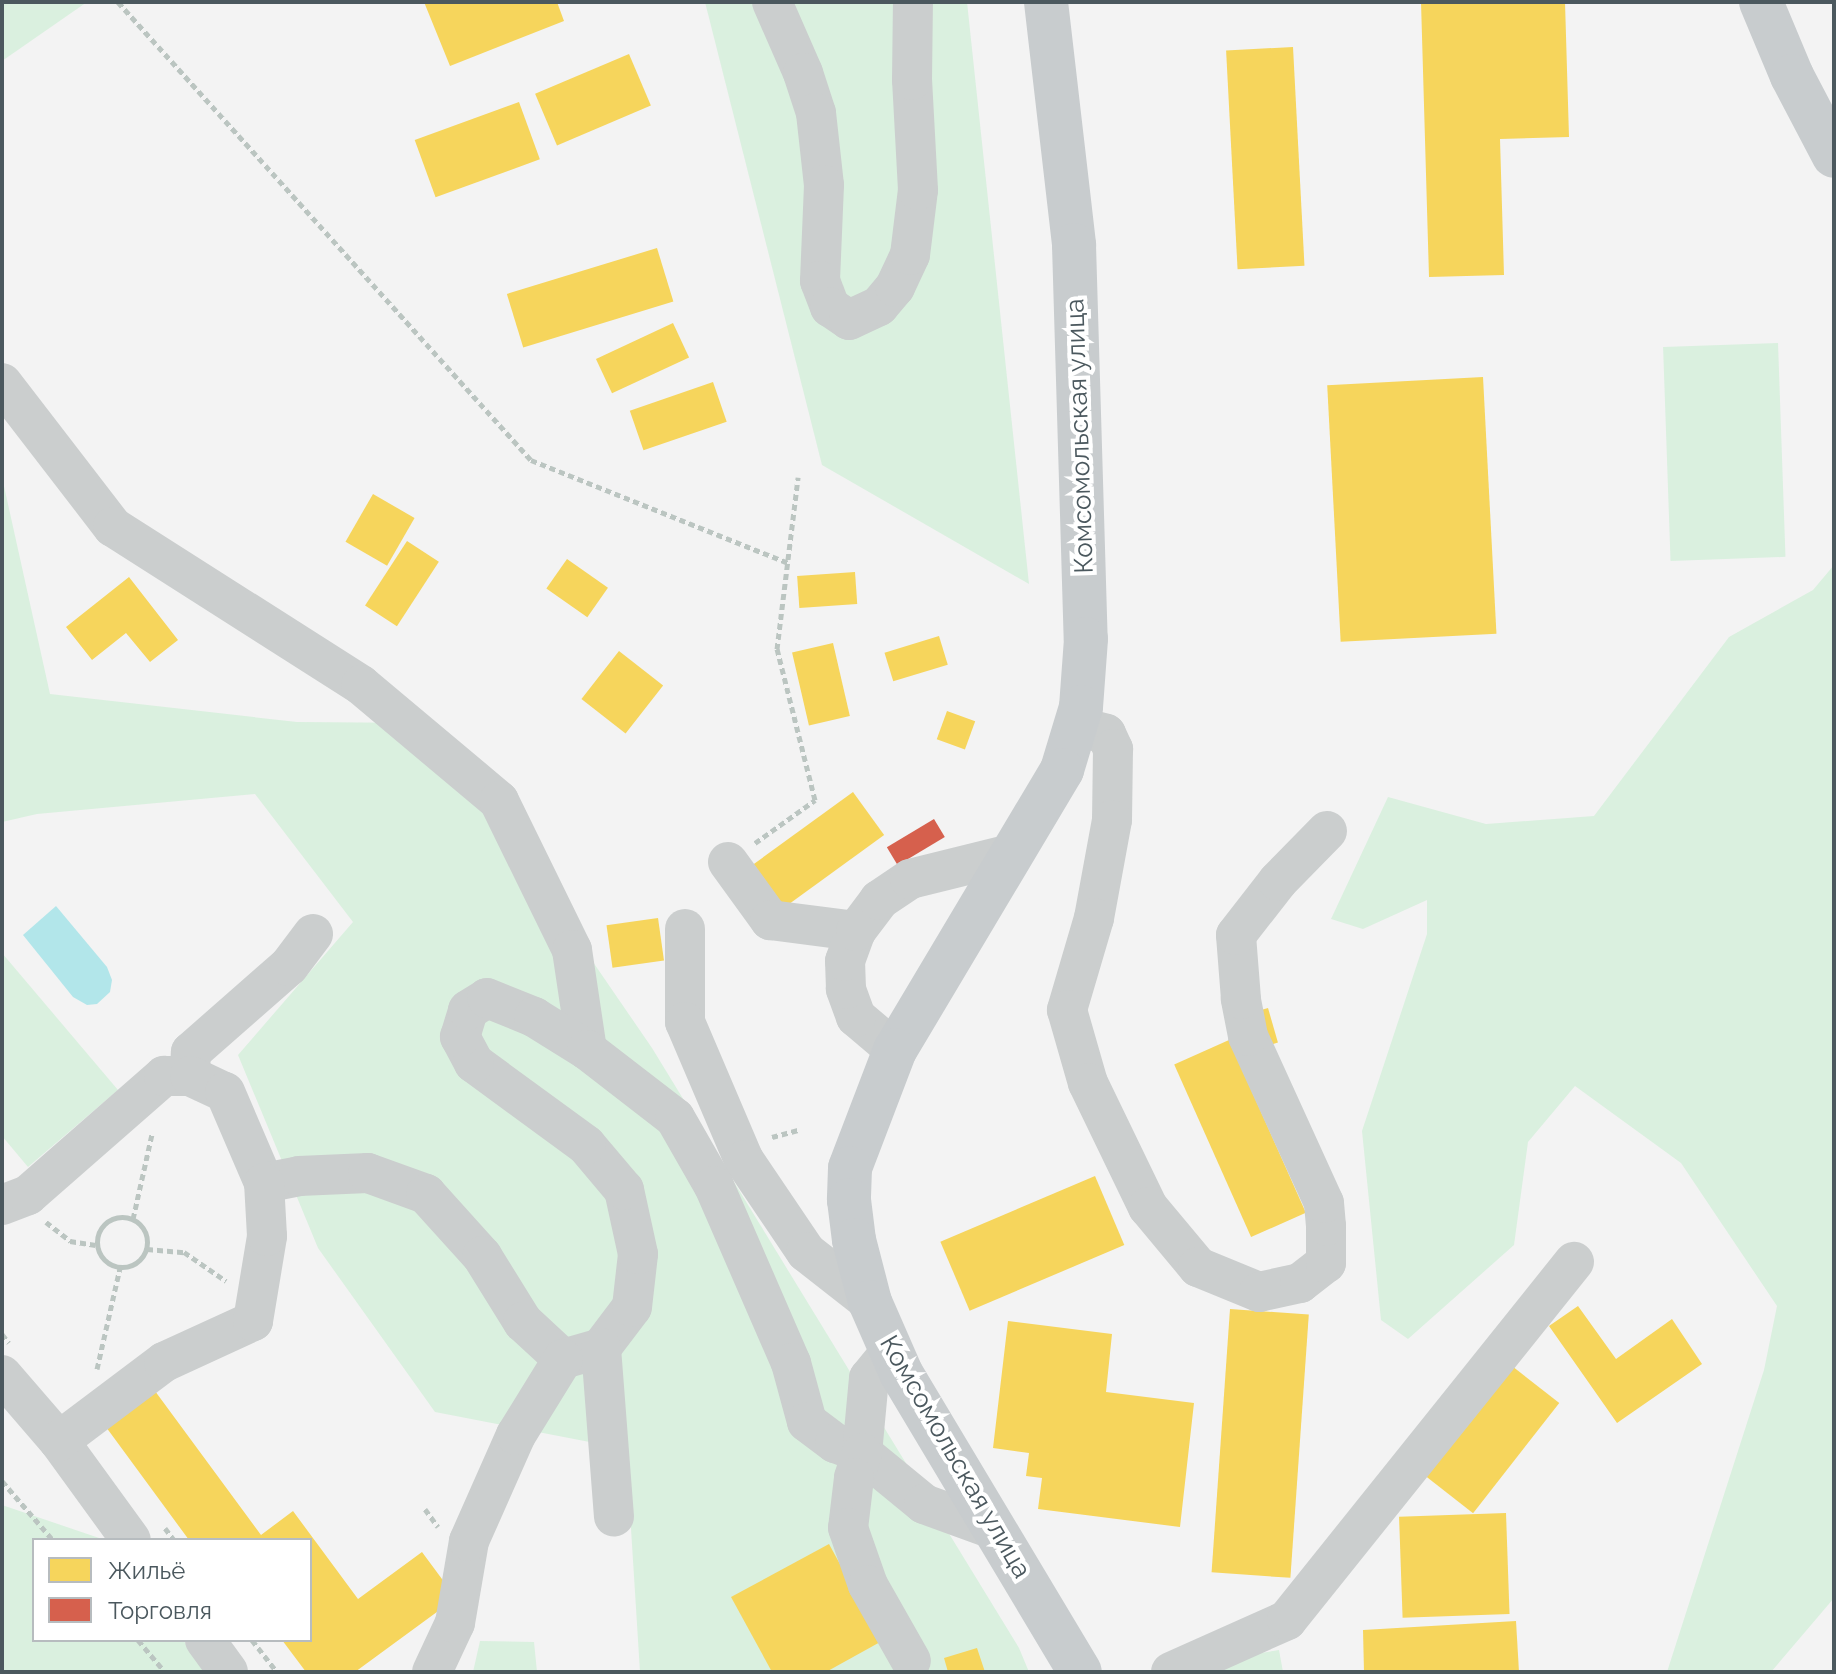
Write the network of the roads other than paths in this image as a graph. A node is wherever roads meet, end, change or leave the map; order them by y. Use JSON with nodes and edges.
{"nodes":[{"id":1,"x":772,"y":2,"type":"edge"},
{"id":2,"x":913,"y":2,"type":"edge"},
{"id":3,"x":1046,"y":2,"type":"edge"},
{"id":4,"x":1761,"y":2,"type":"edge"},
{"id":5,"x":1834,"y":156,"type":"edge"},
{"id":6,"x":2,"y":383,"type":"edge"},
{"id":7,"x":1075,"y":726,"type":"junction"},
{"id":8,"x":1327,"y":831,"type":"dead end"},
{"id":9,"x":1011,"y":854,"type":"junction"},
{"id":10,"x":728,"y":862,"type":"road end"},
{"id":11,"x":685,"y":929,"type":"dead end"},
{"id":12,"x":856,"y":931,"type":"junction"},
{"id":13,"x":313,"y":934,"type":"dead end"},
{"id":14,"x":587,"y":1050,"type":"junction"},
{"id":15,"x":895,"y":1050,"type":"junction"},
{"id":16,"x":177,"y":1076,"type":"junction"},
{"id":17,"x":264,"y":1183,"type":"junction"},
{"id":18,"x":15,"y":1200,"type":"edge"},
{"id":19,"x":1574,"y":1262,"type":"dead end"},
{"id":20,"x":870,"y":1302,"type":"junction"},
{"id":21,"x":891,"y":1351,"type":"junction"},
{"id":22,"x":582,"y":1354,"type":"junction"},
{"id":23,"x":2,"y":1375,"type":"edge"},
{"id":24,"x":71,"y":1433,"type":"junction"},
{"id":25,"x":862,"y":1453,"type":"junction"},
{"id":26,"x":614,"y":1517,"type":"dead end"},
{"id":27,"x":993,"y":1529,"type":"junction"},
{"id":28,"x":130,"y":1538,"type":"edge"},
{"id":29,"x":206,"y":1642,"type":"edge"},
{"id":30,"x":911,"y":1661,"type":"dead end"},
{"id":31,"x":228,"y":1672,"type":"edge"},
{"id":32,"x":432,"y":1672,"type":"edge"},
{"id":33,"x":1080,"y":1672,"type":"edge"},
{"id":34,"x":1171,"y":1672,"type":"edge"}],
"edges":[{"from":1,"to":2,"type":"street"},
{"from":3,"to":7,"type":"main road","name":"Комсомольская улица"},
{"from":4,"to":5,"type":"main road"},
{"from":6,"to":14,"type":"street"},
{"from":7,"to":8,"type":"street"},
{"from":7,"to":9,"type":"main road","name":"Комсомольская улица"},
{"from":9,"to":12,"type":"street"},
{"from":9,"to":15,"type":"main road","name":"Комсомольская улица"},
{"from":10,"to":12,"type":"street"},
{"from":11,"to":20,"type":"street"},
{"from":12,"to":15,"type":"street"},
{"from":13,"to":16,"type":"street"},
{"from":14,"to":22,"type":"street"},
{"from":14,"to":25,"type":"street"},
{"from":15,"to":20,"type":"main road","name":"Комсомольская улица"},
{"from":16,"to":17,"type":"street"},
{"from":16,"to":18,"type":"street"},
{"from":17,"to":22,"type":"street"},
{"from":17,"to":24,"type":"street"},
{"from":19,"to":34,"type":"street"},
{"from":20,"to":21,"type":"main road","name":"Комсомольская улица"},
{"from":21,"to":25,"type":"street"},
{"from":21,"to":27,"type":"main road","name":"Комсомольская улица"},
{"from":22,"to":26,"type":"street"},
{"from":22,"to":32,"type":"street"},
{"from":23,"to":24,"type":"street"},
{"from":24,"to":28,"type":"street"},
{"from":25,"to":27,"type":"street"},
{"from":25,"to":30,"type":"street"},
{"from":27,"to":33,"type":"main road","name":"Комсомольская улица"},
{"from":29,"to":31,"type":"street"}]}
